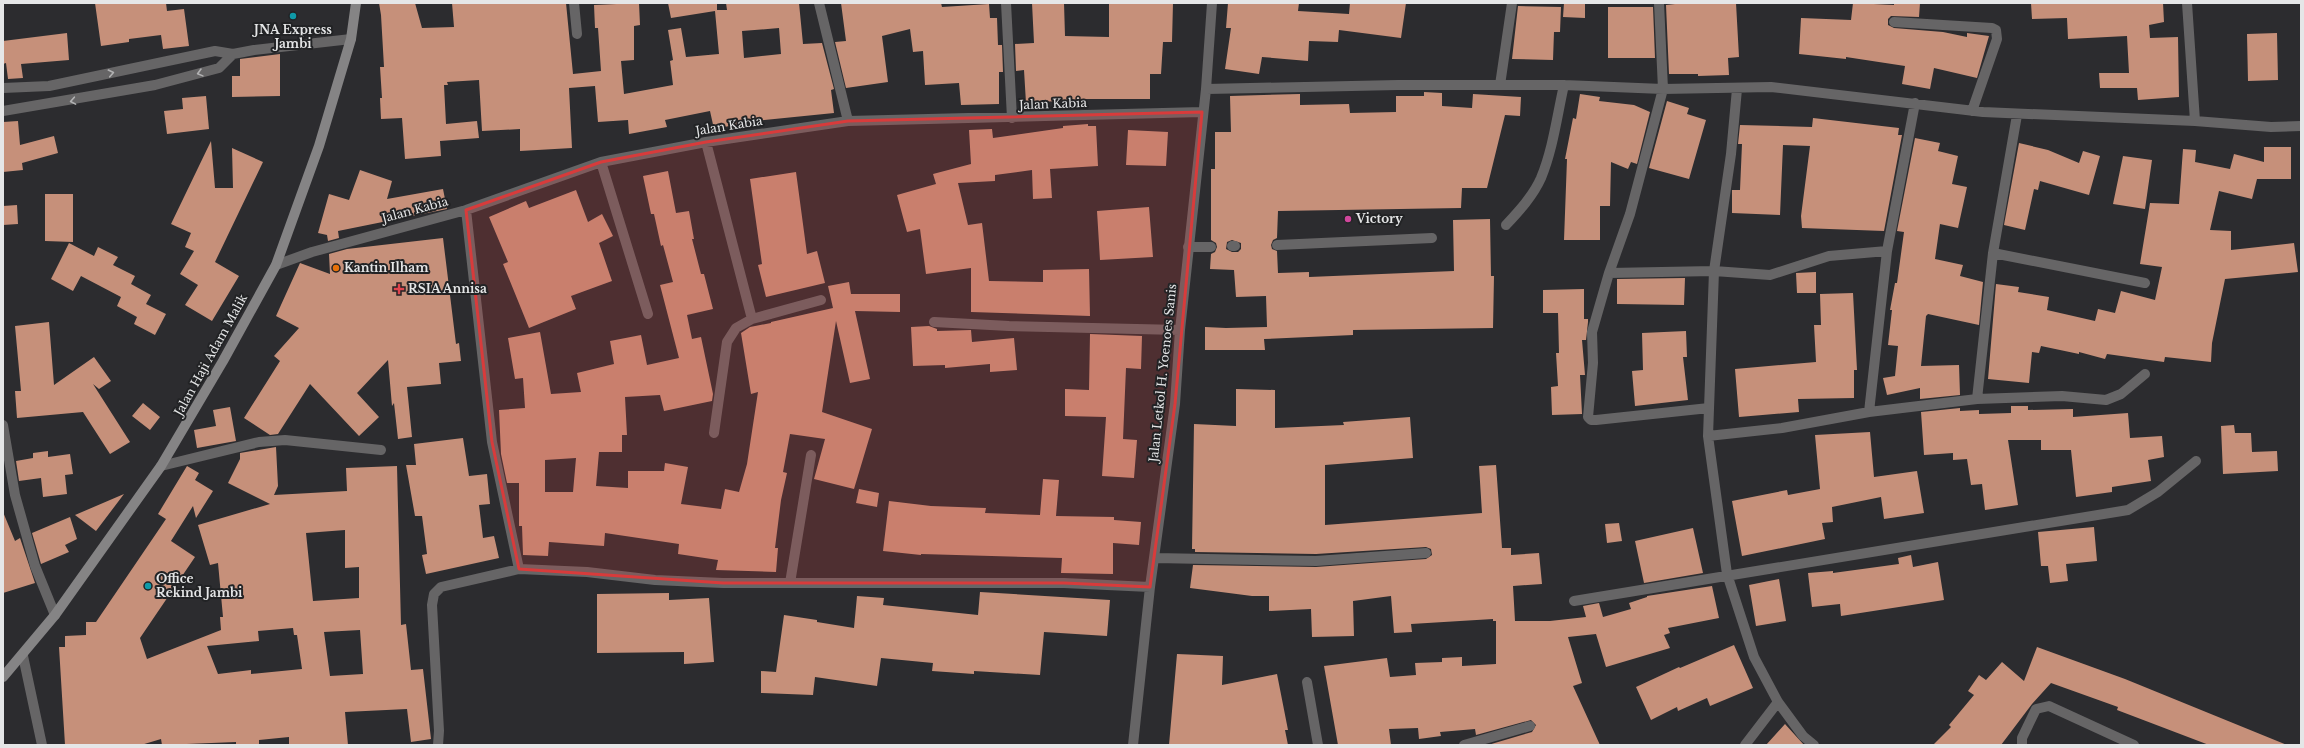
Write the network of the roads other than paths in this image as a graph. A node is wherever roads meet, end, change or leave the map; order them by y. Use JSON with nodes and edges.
{"nodes":[{"id":1,"x":356,"y":3,"type":"edge"},
{"id":2,"x":574,"y":3,"type":"edge"},
{"id":3,"x":819,"y":3,"type":"edge"},
{"id":4,"x":1006,"y":3,"type":"edge"},
{"id":5,"x":1212,"y":3,"type":"edge"},
{"id":6,"x":1512,"y":3,"type":"edge"},
{"id":7,"x":1659,"y":3,"type":"edge"},
{"id":8,"x":2187,"y":3,"type":"edge"},
{"id":9,"x":1894,"y":22,"type":"dead end"},
{"id":10,"x":577,"y":34,"type":"dead end"},
{"id":11,"x":351,"y":40,"type":"junction"},
{"id":12,"x":233,"y":54,"type":"junction"},
{"id":13,"x":1500,"y":85,"type":"junction"},
{"id":14,"x":1564,"y":85,"type":"junction"},
{"id":15,"x":49,"y":86,"type":"junction"},
{"id":16,"x":3,"y":88,"type":"edge"},
{"id":17,"x":1206,"y":89,"type":"junction"},
{"id":18,"x":1663,"y":89,"type":"junction"},
{"id":19,"x":1737,"y":89,"type":"junction"},
{"id":20,"x":1915,"y":103,"type":"junction"},
{"id":21,"x":52,"y":104,"type":"junction"},
{"id":22,"x":1972,"y":110,"type":"junction"},
{"id":23,"x":3,"y":111,"type":"edge"},
{"id":24,"x":1202,"y":112,"type":"junction"},
{"id":25,"x":2017,"y":115,"type":"junction"},
{"id":26,"x":1012,"y":118,"type":"junction"},
{"id":27,"x":848,"y":121,"type":"junction"},
{"id":28,"x":2195,"y":121,"type":"junction"},
{"id":29,"x":2301,"y":126,"type":"edge"},
{"id":30,"x":706,"y":142,"type":"junction"},
{"id":31,"x":601,"y":162,"type":"junction"},
{"id":32,"x":466,"y":210,"type":"junction"},
{"id":33,"x":1506,"y":225,"type":"dead end"},
{"id":34,"x":1432,"y":238,"type":"dead end"},
{"id":35,"x":1277,"y":246,"type":"dead end"},
{"id":36,"x":1188,"y":247,"type":"junction"},
{"id":37,"x":1211,"y":247,"type":"dead end"},
{"id":38,"x":1887,"y":251,"type":"junction"},
{"id":39,"x":1993,"y":253,"type":"junction"},
{"id":40,"x":276,"y":265,"type":"junction"},
{"id":41,"x":1714,"y":271,"type":"junction"},
{"id":42,"x":1609,"y":272,"type":"junction"},
{"id":43,"x":2145,"y":283,"type":"dead end"},
{"id":44,"x":821,"y":300,"type":"dead end"},
{"id":45,"x":648,"y":314,"type":"dead end"},
{"id":46,"x":752,"y":319,"type":"junction"},
{"id":47,"x":934,"y":322,"type":"dead end"},
{"id":48,"x":1180,"y":330,"type":"junction"},
{"id":49,"x":2145,"y":374,"type":"dead end"},
{"id":50,"x":1977,"y":399,"type":"junction"},
{"id":51,"x":1709,"y":408,"type":"junction"},
{"id":52,"x":1869,"y":412,"type":"junction"},
{"id":53,"x":3,"y":425,"type":"edge"},
{"id":54,"x":714,"y":433,"type":"dead end"},
{"id":55,"x":1708,"y":436,"type":"junction"},
{"id":56,"x":381,"y":450,"type":"dead end"},
{"id":57,"x":810,"y":455,"type":"dead end"},
{"id":58,"x":2196,"y":461,"type":"dead end"},
{"id":59,"x":161,"y":466,"type":"junction"},
{"id":60,"x":1426,"y":553,"type":"dead end"},
{"id":61,"x":1155,"y":558,"type":"junction"},
{"id":62,"x":518,"y":569,"type":"junction"},
{"id":63,"x":1727,"y":574,"type":"junction"},
{"id":64,"x":790,"y":583,"type":"junction"},
{"id":65,"x":1150,"y":587,"type":"junction"},
{"id":66,"x":1574,"y":601,"type":"dead end"},
{"id":67,"x":55,"y":616,"type":"junction"},
{"id":68,"x":22,"y":656,"type":"junction"},
{"id":69,"x":3,"y":677,"type":"edge"},
{"id":70,"x":1308,"y":682,"type":"dead end"},
{"id":71,"x":1778,"y":702,"type":"junction"},
{"id":72,"x":1530,"y":726,"type":"dead end"},
{"id":73,"x":42,"y":745,"type":"edge"},
{"id":74,"x":438,"y":745,"type":"edge"},
{"id":75,"x":1134,"y":745,"type":"edge"},
{"id":76,"x":1318,"y":745,"type":"edge"},
{"id":77,"x":1464,"y":745,"type":"edge"},
{"id":78,"x":1745,"y":745,"type":"edge"},
{"id":79,"x":1814,"y":745,"type":"edge"},
{"id":80,"x":2022,"y":745,"type":"edge"},
{"id":81,"x":2134,"y":745,"type":"edge"}],
"edges":[{"from":1,"to":11,"type":"main road","name":"Jalan Haji Adam Malik"},
{"from":2,"to":10,"type":"street"},
{"from":3,"to":27,"type":"street"},
{"from":4,"to":26,"type":"street"},
{"from":5,"to":17,"type":"street","name":"Jalan Letkol H. Yoenoes Sanis"},
{"from":6,"to":13,"type":"street"},
{"from":7,"to":18,"type":"street"},
{"from":8,"to":28,"type":"street"},
{"from":9,"to":22,"type":"street"},
{"from":11,"to":12,"type":"street"},
{"from":11,"to":40,"type":"main road","name":"Jalan Haji Adam Malik"},
{"from":15,"to":12,"type":"street","one_way":true},
{"from":12,"to":21,"type":"street","one_way":true},
{"from":13,"to":14,"type":"street"},
{"from":13,"to":17,"type":"street"},
{"from":14,"to":18,"type":"street"},
{"from":14,"to":33,"type":"street"},
{"from":15,"to":16,"type":"street"},
{"from":15,"to":21,"type":"street"},
{"from":17,"to":24,"type":"street","name":"Jalan Letkol H. Yoenoes Sanis"},
{"from":18,"to":19,"type":"street"},
{"from":18,"to":42,"type":"street"},
{"from":19,"to":20,"type":"street"},
{"from":19,"to":41,"type":"street"},
{"from":20,"to":22,"type":"street"},
{"from":20,"to":38,"type":"street"},
{"from":21,"to":23,"type":"street"},
{"from":22,"to":25,"type":"street"},
{"from":24,"to":26,"type":"street","name":"Jalan Kabia"},
{"from":24,"to":36,"type":"street","name":"Jalan Letkol H. Yoenoes Sanis"},
{"from":25,"to":28,"type":"street"},
{"from":25,"to":39,"type":"street"},
{"from":26,"to":27,"type":"street","name":"Jalan Kabia"},
{"from":27,"to":30,"type":"street","name":"Jalan Kabia"},
{"from":28,"to":29,"type":"street"},
{"from":30,"to":31,"type":"street","name":"Jalan Kabia"},
{"from":30,"to":46,"type":"street"},
{"from":31,"to":32,"type":"street","name":"Jalan Kabia"},
{"from":31,"to":45,"type":"street"},
{"from":32,"to":40,"type":"street","name":"Jalan Kabia"},
{"from":32,"to":62,"type":"street"},
{"from":34,"to":35,"type":"street"},
{"from":36,"to":37,"type":"street"},
{"from":36,"to":48,"type":"street","name":"Jalan Letkol H. Yoenoes Sanis"},
{"from":38,"to":41,"type":"street"},
{"from":38,"to":52,"type":"street"},
{"from":39,"to":43,"type":"street"},
{"from":39,"to":50,"type":"street"},
{"from":40,"to":59,"type":"main road","name":"Jalan Haji Adam Malik"},
{"from":41,"to":42,"type":"street"},
{"from":41,"to":51,"type":"street"},
{"from":42,"to":51,"type":"street"},
{"from":44,"to":46,"type":"street"},
{"from":46,"to":54,"type":"street"},
{"from":47,"to":48,"type":"street"},
{"from":48,"to":61,"type":"street","name":"Jalan Letkol H. Yoenoes Sanis"},
{"from":49,"to":50,"type":"street"},
{"from":50,"to":52,"type":"street"},
{"from":51,"to":55,"type":"street"},
{"from":52,"to":55,"type":"street"},
{"from":53,"to":67,"type":"street"},
{"from":55,"to":63,"type":"street"},
{"from":56,"to":59,"type":"street"},
{"from":57,"to":64,"type":"street"},
{"from":58,"to":63,"type":"street"},
{"from":59,"to":67,"type":"main road","name":"Jalan Haji Adam Malik"},
{"from":60,"to":61,"type":"street"},
{"from":61,"to":65,"type":"street","name":"Jalan Letkol H. Yoenoes Sanis"},
{"from":62,"to":64,"type":"street"},
{"from":62,"to":74,"type":"street"},
{"from":63,"to":66,"type":"street"},
{"from":63,"to":71,"type":"street"},
{"from":64,"to":65,"type":"street"},
{"from":65,"to":75,"type":"street","name":"Jalan Letkol H. Yoenoes Sanis"},
{"from":67,"to":68,"type":"main road","name":"Jalan Haji Adam Malik"},
{"from":68,"to":69,"type":"main road","name":"Jalan Haji Adam Malik"},
{"from":68,"to":73,"type":"street"},
{"from":70,"to":76,"type":"street"},
{"from":71,"to":78,"type":"street"},
{"from":71,"to":79,"type":"street"},
{"from":72,"to":77,"type":"street"},
{"from":80,"to":81,"type":"street"}]}
